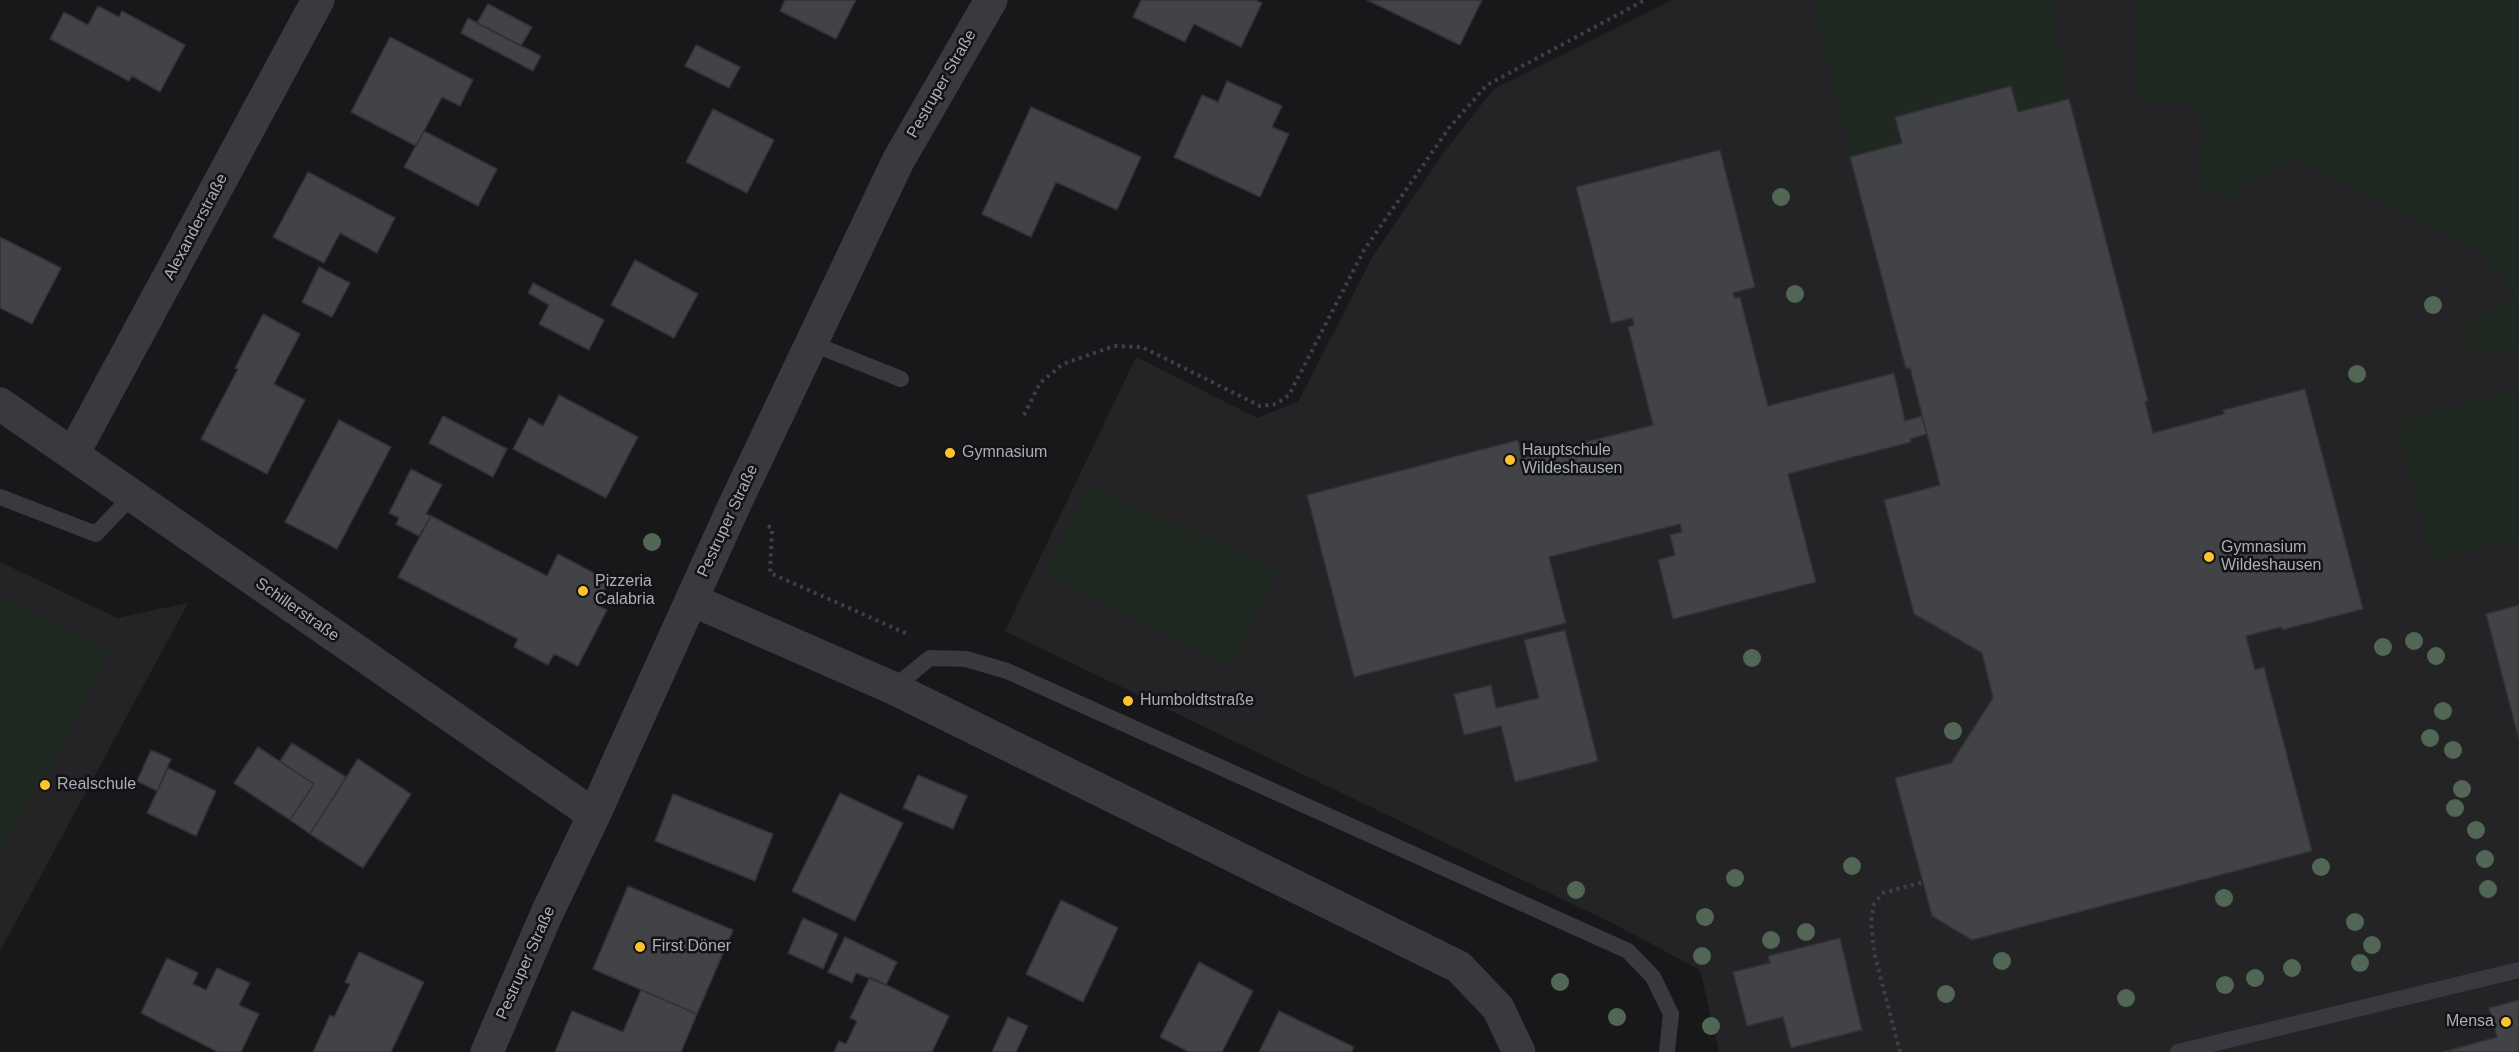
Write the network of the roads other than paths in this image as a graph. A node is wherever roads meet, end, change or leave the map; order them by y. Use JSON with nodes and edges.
{"nodes":[{"id":1,"x":318,"y":0,"type":"edge"},
{"id":2,"x":991,"y":0,"type":"edge"},
{"id":3,"x":812,"y":343,"type":"junction"},
{"id":4,"x":900,"y":379,"type":"dead end"},
{"id":5,"x":0,"y":404,"type":"edge"},
{"id":6,"x":73,"y":454,"type":"junction"},
{"id":7,"x":132,"y":496,"type":"junction"},
{"id":8,"x":0,"y":497,"type":"edge"},
{"id":9,"x":692,"y":600,"type":"junction"},
{"id":10,"x":893,"y":688,"type":"junction"},
{"id":11,"x":594,"y":815,"type":"junction"},
{"id":12,"x":2519,"y":970,"type":"edge"},
{"id":13,"x":487,"y":1052,"type":"edge"},
{"id":14,"x":1519,"y":1052,"type":"edge"},
{"id":15,"x":1667,"y":1052,"type":"edge"},
{"id":16,"x":2178,"y":1052,"type":"edge"}],
"edges":[{"from":1,"to":6,"type":"street","name":"Alexanderstraße"},
{"from":2,"to":3,"type":"street","name":"Pestruper Straße"},
{"from":3,"to":4,"type":"lane"},
{"from":3,"to":9,"type":"street","name":"Pestruper Straße"},
{"from":5,"to":6,"type":"street","name":"Schillerstraße"},
{"from":6,"to":7,"type":"street","name":"Schillerstraße"},
{"from":7,"to":8,"type":"lane"},
{"from":7,"to":11,"type":"street","name":"Schillerstraße"},
{"from":9,"to":10,"type":"street"},
{"from":9,"to":11,"type":"street","name":"Pestruper Straße"},
{"from":10,"to":14,"type":"street"},
{"from":10,"to":15,"type":"lane"},
{"from":11,"to":13,"type":"street","name":"Pestruper Straße"},
{"from":12,"to":16,"type":"lane"}]}
